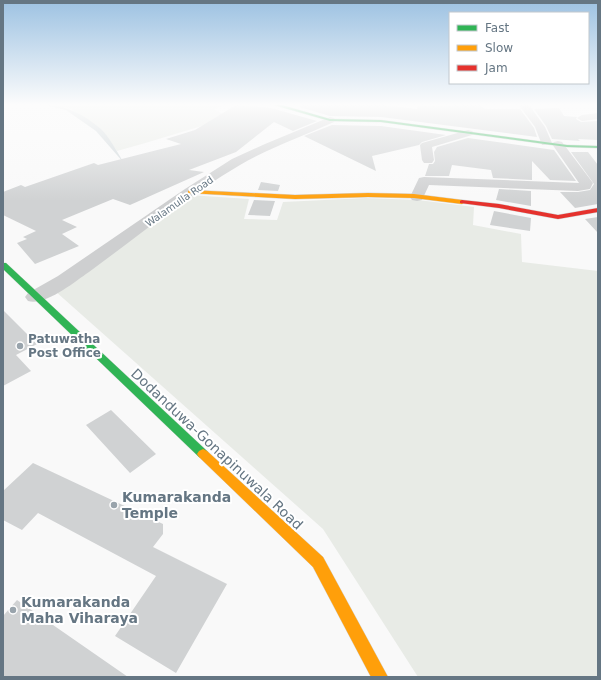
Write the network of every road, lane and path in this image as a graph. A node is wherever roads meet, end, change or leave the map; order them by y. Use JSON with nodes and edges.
{"nodes":[{"id":1,"x":291,"y":137,"type":"edge"},
{"id":2,"x":455,"y":137,"type":"edge"},
{"id":3,"x":497,"y":137,"type":"edge"},
{"id":4,"x":547,"y":137,"type":"edge"},
{"id":5,"x":552,"y":144,"type":"junction"},
{"id":6,"x":598,"y":147,"type":"edge"},
{"id":7,"x":428,"y":160,"type":"dead end"},
{"id":8,"x":190,"y":192,"type":"junction"},
{"id":9,"x":417,"y":197,"type":"junction"},
{"id":10,"x":598,"y":210,"type":"edge"},
{"id":11,"x":3,"y":265,"type":"edge"},
{"id":12,"x":35,"y":297,"type":"junction"},
{"id":13,"x":380,"y":677,"type":"edge"}],
"edges":[{"from":1,"to":8,"type":"street","name":"Walamulla Road"},
{"from":2,"to":7,"type":"street"},
{"from":3,"to":5,"type":"street","name":"Walamulla Road"},
{"from":4,"to":5,"type":"street"},
{"from":5,"to":6,"type":"street","name":"Walamulla Road"},
{"from":5,"to":9,"type":"street"},
{"from":8,"to":9,"type":"street"},
{"from":8,"to":12,"type":"street","name":"Walamulla Road"},
{"from":9,"to":10,"type":"street"},
{"from":11,"to":12,"type":"street","name":"Dodanduwa-Gonapinuwala Road"},
{"from":12,"to":13,"type":"street","name":"Dodanduwa-Gonapinuwala Road"}]}
